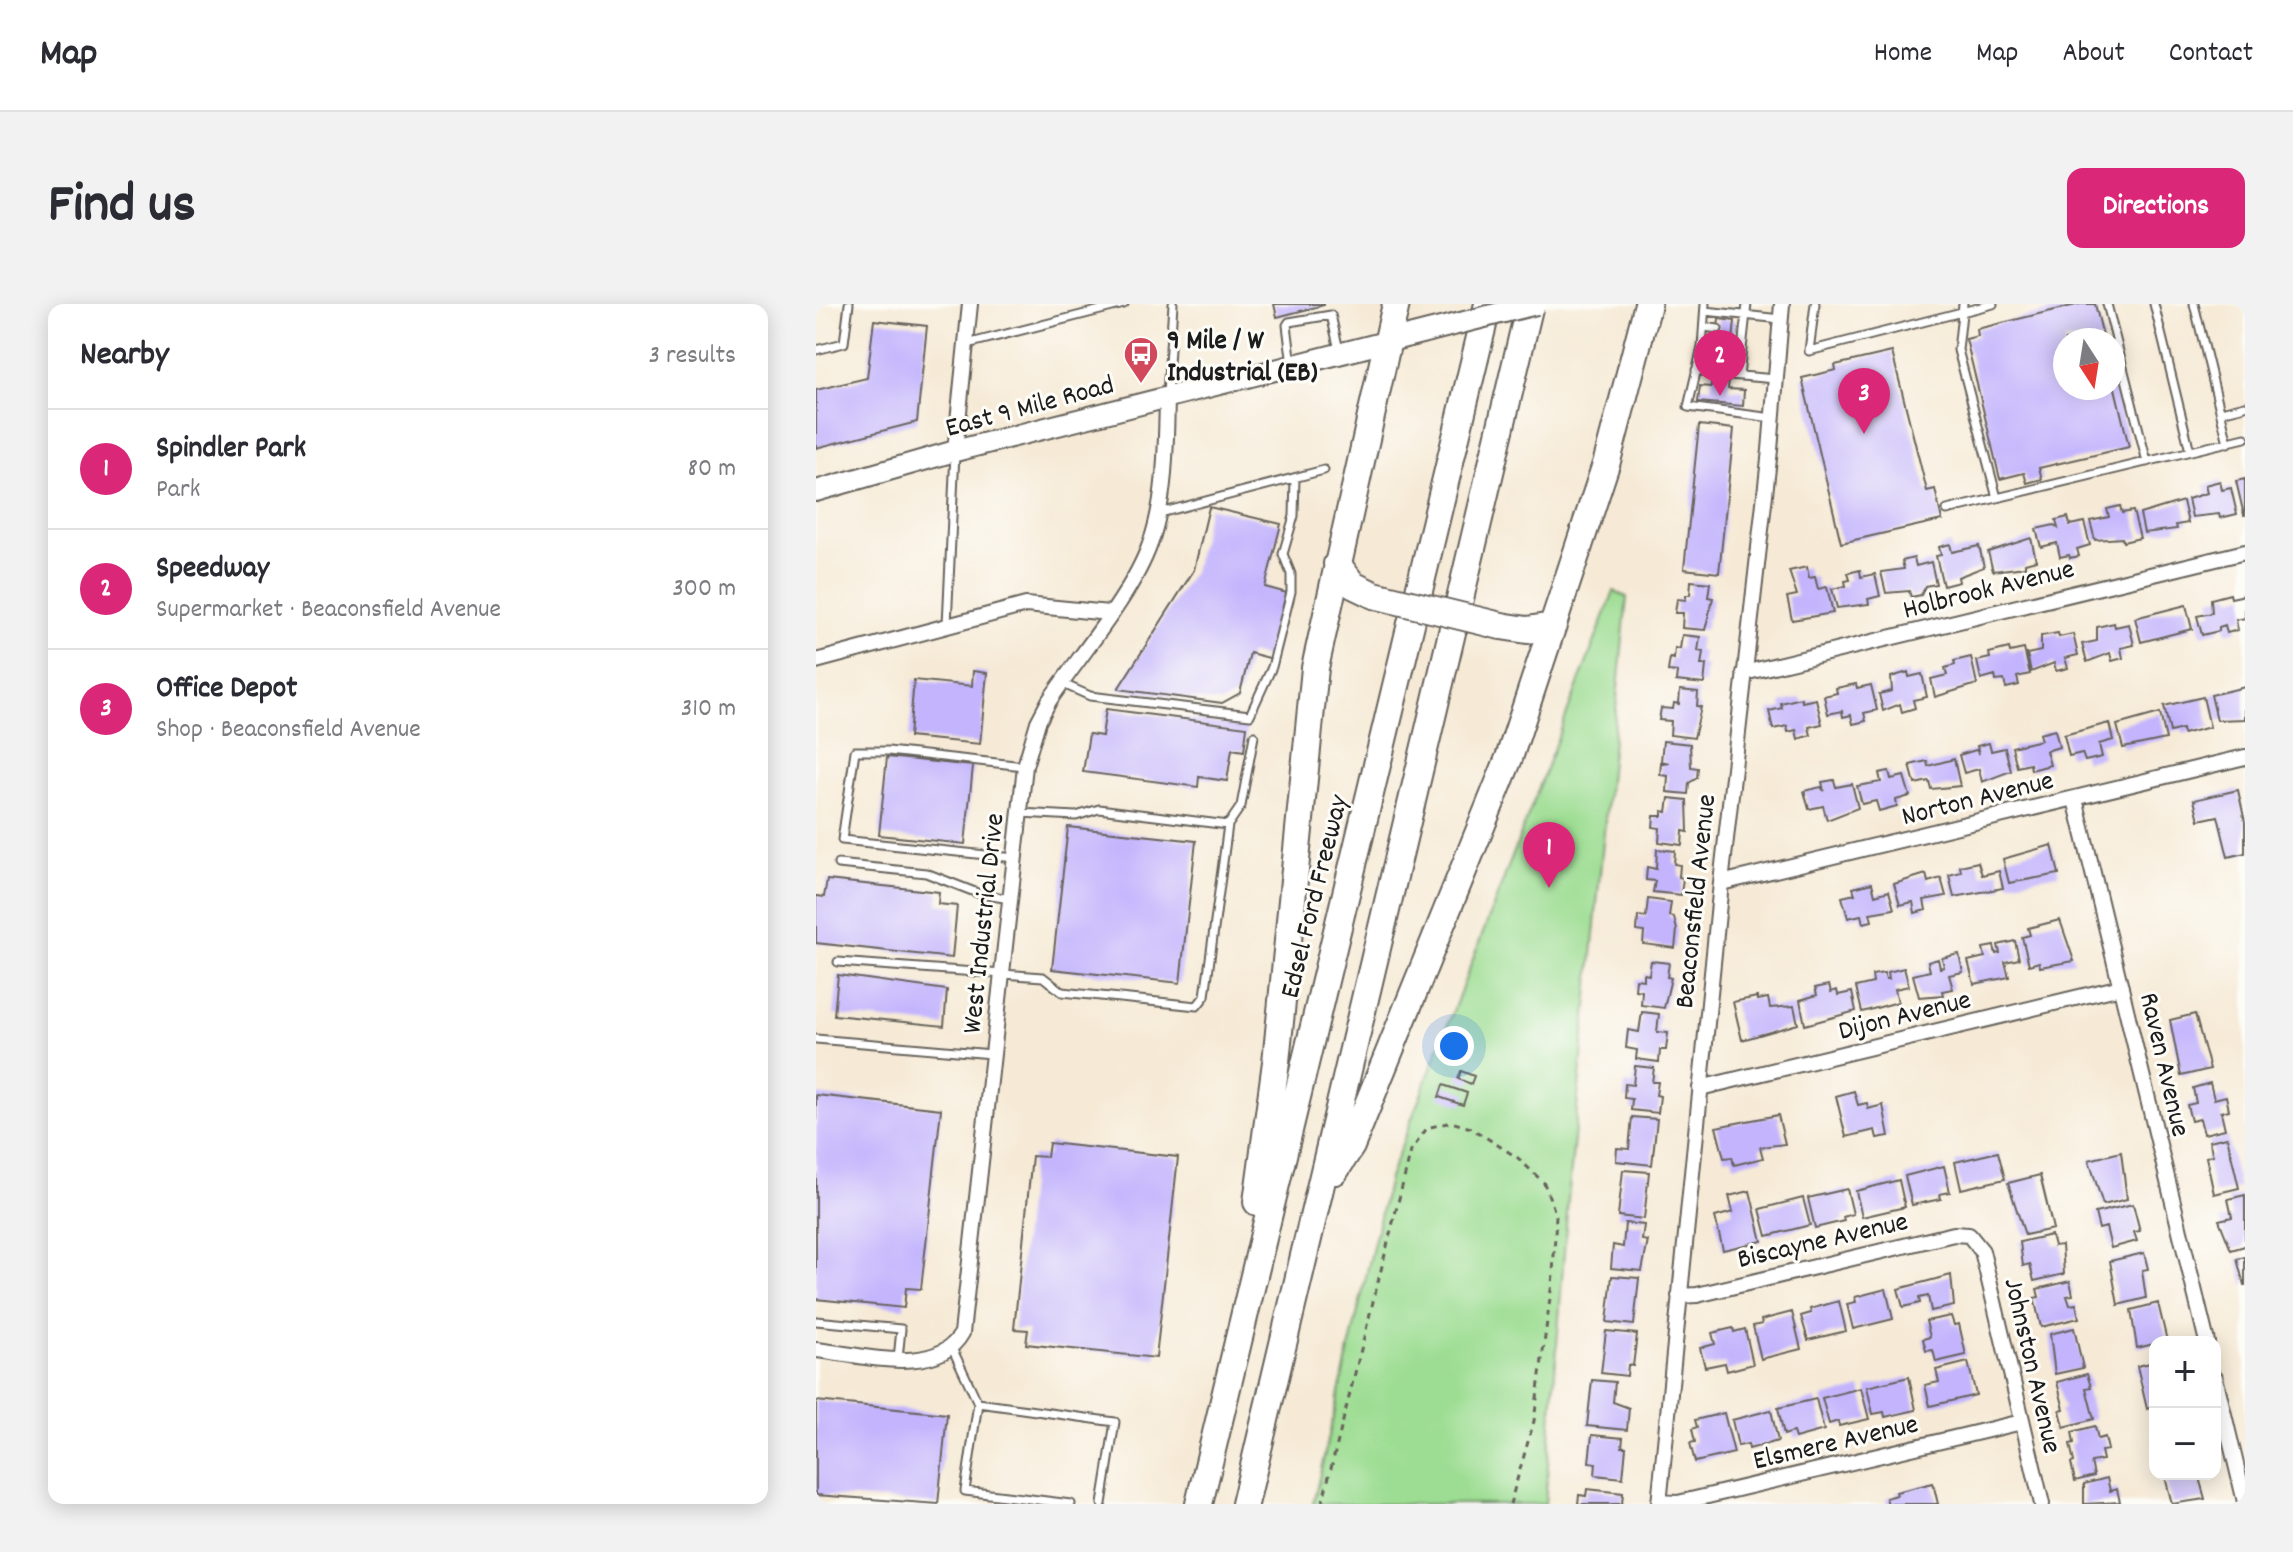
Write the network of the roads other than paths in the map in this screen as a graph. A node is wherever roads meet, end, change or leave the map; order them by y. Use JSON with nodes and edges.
{"nodes":[{"id":1,"x":849,"y":304,"type":"edge"},
{"id":2,"x":970,"y":304,"type":"edge"},
{"id":3,"x":1124,"y":304,"type":"edge"},
{"id":4,"x":1173,"y":304,"type":"edge"},
{"id":5,"x":1396,"y":304,"type":"edge"},
{"id":6,"x":1488,"y":304,"type":"edge"},
{"id":7,"x":1533,"y":304,"type":"edge"},
{"id":8,"x":1648,"y":304,"type":"edge"},
{"id":9,"x":1747,"y":304,"type":"edge"},
{"id":10,"x":1815,"y":304,"type":"edge"},
{"id":11,"x":1993,"y":304,"type":"edge"},
{"id":12,"x":2107,"y":304,"type":"edge"},
{"id":13,"x":2154,"y":304,"type":"edge"},
{"id":14,"x":2194,"y":304,"type":"edge"},
{"id":15,"x":1705,"y":307,"type":"edge"},
{"id":16,"x":1962,"y":308,"type":"edge"},
{"id":17,"x":1782,"y":312,"type":"edge"},
{"id":18,"x":1746,"y":315,"type":"junction"},
{"id":19,"x":1704,"y":327,"type":"junction"},
{"id":20,"x":1718,"y":329,"type":"dead end"},
{"id":21,"x":1734,"y":330,"type":"dead end"},
{"id":22,"x":1744,"y":331,"type":"junction"},
{"id":23,"x":1387,"y":343,"type":"junction"},
{"id":24,"x":966,"y":344,"type":"junction"},
{"id":25,"x":1702,"y":347,"type":"junction"},
{"id":26,"x":1715,"y":349,"type":"dead end"},
{"id":27,"x":816,"y":350,"type":"edge"},
{"id":28,"x":1732,"y":351,"type":"dead end"},
{"id":29,"x":1340,"y":352,"type":"junction"},
{"id":30,"x":1742,"y":352,"type":"junction"},
{"id":31,"x":1292,"y":365,"type":"junction"},
{"id":32,"x":1696,"y":370,"type":"junction"},
{"id":33,"x":1713,"y":373,"type":"dead end"},
{"id":34,"x":1729,"y":375,"type":"dead end"},
{"id":35,"x":1739,"y":376,"type":"junction"},
{"id":36,"x":1776,"y":379,"type":"junction"},
{"id":37,"x":1167,"y":397,"type":"junction"},
{"id":38,"x":2245,"y":406,"type":"edge"},
{"id":39,"x":2221,"y":412,"type":"junction"},
{"id":40,"x":1773,"y":418,"type":"junction"},
{"id":41,"x":2245,"y":438,"type":"edge"},
{"id":42,"x":2228,"y":443,"type":"junction"},
{"id":43,"x":955,"y":451,"type":"junction"},
{"id":44,"x":2190,"y":451,"type":"junction"},
{"id":45,"x":2147,"y":462,"type":"junction"},
{"id":46,"x":1324,"y":470,"type":"dead end"},
{"id":47,"x":1295,"y":478,"type":"junction"},
{"id":48,"x":816,"y":491,"type":"edge"},
{"id":49,"x":1997,"y":498,"type":"junction"},
{"id":50,"x":1947,"y":510,"type":"dead end"},
{"id":51,"x":1157,"y":513,"type":"junction"},
{"id":52,"x":2245,"y":552,"type":"edge"},
{"id":53,"x":1337,"y":564,"type":"junction"},
{"id":54,"x":1109,"y":613,"type":"junction"},
{"id":55,"x":1553,"y":626,"type":"junction"},
{"id":56,"x":947,"y":627,"type":"junction"},
{"id":57,"x":816,"y":661,"type":"edge"},
{"id":58,"x":1744,"y":673,"type":"junction"},
{"id":59,"x":1061,"y":683,"type":"junction"},
{"id":60,"x":1254,"y":736,"type":"dead end"},
{"id":61,"x":2245,"y":757,"type":"edge"},
{"id":62,"x":1025,"y":766,"type":"junction"},
{"id":63,"x":2075,"y":799,"type":"junction"},
{"id":64,"x":1020,"y":813,"type":"junction"},
{"id":65,"x":1228,"y":825,"type":"junction"},
{"id":66,"x":1015,"y":858,"type":"junction"},
{"id":67,"x":838,"y":864,"type":"dead end"},
{"id":68,"x":1721,"y":883,"type":"junction"},
{"id":69,"x":1010,"y":899,"type":"junction"},
{"id":70,"x":838,"y":962,"type":"dead end"},
{"id":71,"x":1001,"y":975,"type":"junction"},
{"id":72,"x":2121,"y":987,"type":"junction"},
{"id":73,"x":816,"y":1039,"type":"edge"},
{"id":74,"x":992,"y":1054,"type":"junction"},
{"id":75,"x":1700,"y":1088,"type":"junction"},
{"id":76,"x":1321,"y":1195,"type":"junction"},
{"id":77,"x":1975,"y":1239,"type":"joint"},
{"id":78,"x":1260,"y":1249,"type":"junction"},
{"id":79,"x":1679,"y":1296,"type":"junction"},
{"id":80,"x":816,"y":1321,"type":"edge"},
{"id":81,"x":2206,"y":1336,"type":"edge"},
{"id":82,"x":952,"y":1348,"type":"junction"},
{"id":83,"x":816,"y":1350,"type":"edge"},
{"id":84,"x":898,"y":1359,"type":"junction"},
{"id":85,"x":2221,"y":1402,"type":"edge"},
{"id":86,"x":978,"y":1403,"type":"junction"},
{"id":87,"x":2022,"y":1422,"type":"junction"},
{"id":88,"x":2245,"y":1502,"type":"edge"},
{"id":89,"x":1659,"y":1503,"type":"edge"},
{"id":90,"x":1071,"y":1504,"type":"edge"},
{"id":91,"x":1102,"y":1504,"type":"edge"},
{"id":92,"x":1199,"y":1504,"type":"edge"},
{"id":93,"x":1245,"y":1504,"type":"edge"},
{"id":94,"x":2042,"y":1504,"type":"edge"}],
"edges":[{"from":1,"to":27,"type":"lane"},
{"from":2,"to":24,"type":"street"},
{"from":3,"to":24,"type":"lane"},
{"from":4,"to":37,"type":"lane"},
{"from":5,"to":23,"type":"highway"},
{"from":6,"to":78,"type":"highway","name":"Edsel Ford Freeway"},
{"from":7,"to":23,"type":"main road","name":"East 9 Mile Road","bridge":true},
{"from":7,"to":76,"type":"highway"},
{"from":8,"to":55,"type":"highway"},
{"from":9,"to":18,"type":"lane"},
{"from":10,"to":16,"type":"lane"},
{"from":11,"to":16,"type":"lane"},
{"from":12,"to":45,"type":"lane"},
{"from":13,"to":44,"type":"lane"},
{"from":14,"to":39,"type":"lane"},
{"from":15,"to":18,"type":"lane"},
{"from":15,"to":19,"type":"lane"},
{"from":16,"to":49,"type":"lane"},
{"from":17,"to":18,"type":"lane"},
{"from":17,"to":36,"type":"street","name":"Beaconsfield Avenue"},
{"from":18,"to":22,"type":"lane"},
{"from":19,"to":20,"type":"lane"},
{"from":19,"to":25,"type":"lane"},
{"from":21,"to":22,"type":"lane"},
{"from":22,"to":30,"type":"lane"},
{"from":23,"to":29,"type":"main road","name":"East 9 Mile Road"},
{"from":23,"to":53,"type":"highway"},
{"from":24,"to":43,"type":"street"},
{"from":25,"to":26,"type":"lane"},
{"from":25,"to":32,"type":"lane"},
{"from":28,"to":30,"type":"lane"},
{"from":29,"to":31,"type":"main road","name":"East 9 Mile Road"},
{"from":29,"to":31,"type":"lane"},
{"from":30,"to":35,"type":"lane"},
{"from":31,"to":37,"type":"main road","name":"East 9 Mile Road"},
{"from":32,"to":33,"type":"lane"},
{"from":32,"to":40,"type":"lane"},
{"from":34,"to":35,"type":"lane"},
{"from":35,"to":36,"type":"lane"},
{"from":36,"to":40,"type":"street","name":"Beaconsfield Avenue"},
{"from":37,"to":43,"type":"main road","name":"East 9 Mile Road"},
{"from":37,"to":51,"type":"street","name":"West Industrial Drive"},
{"from":38,"to":39,"type":"lane"},
{"from":39,"to":42,"type":"lane"},
{"from":40,"to":58,"type":"street","name":"Beaconsfield Avenue"},
{"from":41,"to":42,"type":"lane"},
{"from":42,"to":44,"type":"lane"},
{"from":43,"to":48,"type":"main road","name":"East 9 Mile Road"},
{"from":43,"to":56,"type":"lane"},
{"from":44,"to":45,"type":"lane"},
{"from":45,"to":49,"type":"lane"},
{"from":46,"to":47,"type":"lane"},
{"from":47,"to":51,"type":"lane"},
{"from":47,"to":59,"type":"lane"},
{"from":49,"to":50,"type":"lane"},
{"from":51,"to":54,"type":"street","name":"West Industrial Drive"},
{"from":52,"to":58,"type":"street","name":"Holbrook Avenue"},
{"from":53,"to":55,"type":"highway","bridge":true},
{"from":53,"to":78,"type":"highway"},
{"from":54,"to":56,"type":"street"},
{"from":54,"to":59,"type":"street","name":"West Industrial Drive"},
{"from":55,"to":76,"type":"highway"},
{"from":56,"to":57,"type":"street"},
{"from":58,"to":68,"type":"street","name":"Beaconsfield Avenue"},
{"from":59,"to":62,"type":"street","name":"West Industrial Drive"},
{"from":60,"to":65,"type":"lane"},
{"from":61,"to":63,"type":"street","name":"Norton Avenue"},
{"from":62,"to":64,"type":"street","name":"West Industrial Drive"},
{"from":62,"to":66,"type":"lane"},
{"from":63,"to":68,"type":"street","name":"Norton Avenue"},
{"from":63,"to":72,"type":"street","name":"Raven Avenue"},
{"from":64,"to":65,"type":"lane"},
{"from":64,"to":66,"type":"street","name":"West Industrial Drive"},
{"from":65,"to":71,"type":"lane"},
{"from":66,"to":69,"type":"street","name":"West Industrial Drive"},
{"from":67,"to":69,"type":"lane"},
{"from":68,"to":75,"type":"street","name":"Beaconsfield Avenue"},
{"from":69,"to":71,"type":"street","name":"West Industrial Drive"},
{"from":70,"to":71,"type":"lane"},
{"from":71,"to":74,"type":"street","name":"West Industrial Drive"},
{"from":72,"to":75,"type":"street","name":"Dijon Avenue"},
{"from":72,"to":81,"type":"street","name":"Raven Avenue"},
{"from":73,"to":74,"type":"lane"},
{"from":74,"to":82,"type":"street","name":"West Industrial Drive"},
{"from":75,"to":79,"type":"street","name":"Beaconsfield Avenue"},
{"from":76,"to":93,"type":"highway"},
{"from":77,"to":79,"type":"street","name":"Biscayne Avenue"},
{"from":77,"to":87,"type":"street","name":"Johnston Avenue"},
{"from":78,"to":92,"type":"highway","name":"Edsel Ford Freeway"},
{"from":79,"to":89,"type":"street","name":"Beaconsfield Avenue"},
{"from":80,"to":84,"type":"lane"},
{"from":82,"to":84,"type":"street"},
{"from":82,"to":86,"type":"lane"},
{"from":83,"to":84,"type":"street"},
{"from":85,"to":88,"type":"street"},
{"from":86,"to":90,"type":"lane"},
{"from":86,"to":91,"type":"lane"},
{"from":87,"to":89,"type":"street","name":"Elsmere Avenue"},
{"from":87,"to":94,"type":"street","name":"Johnston Avenue"}]}
